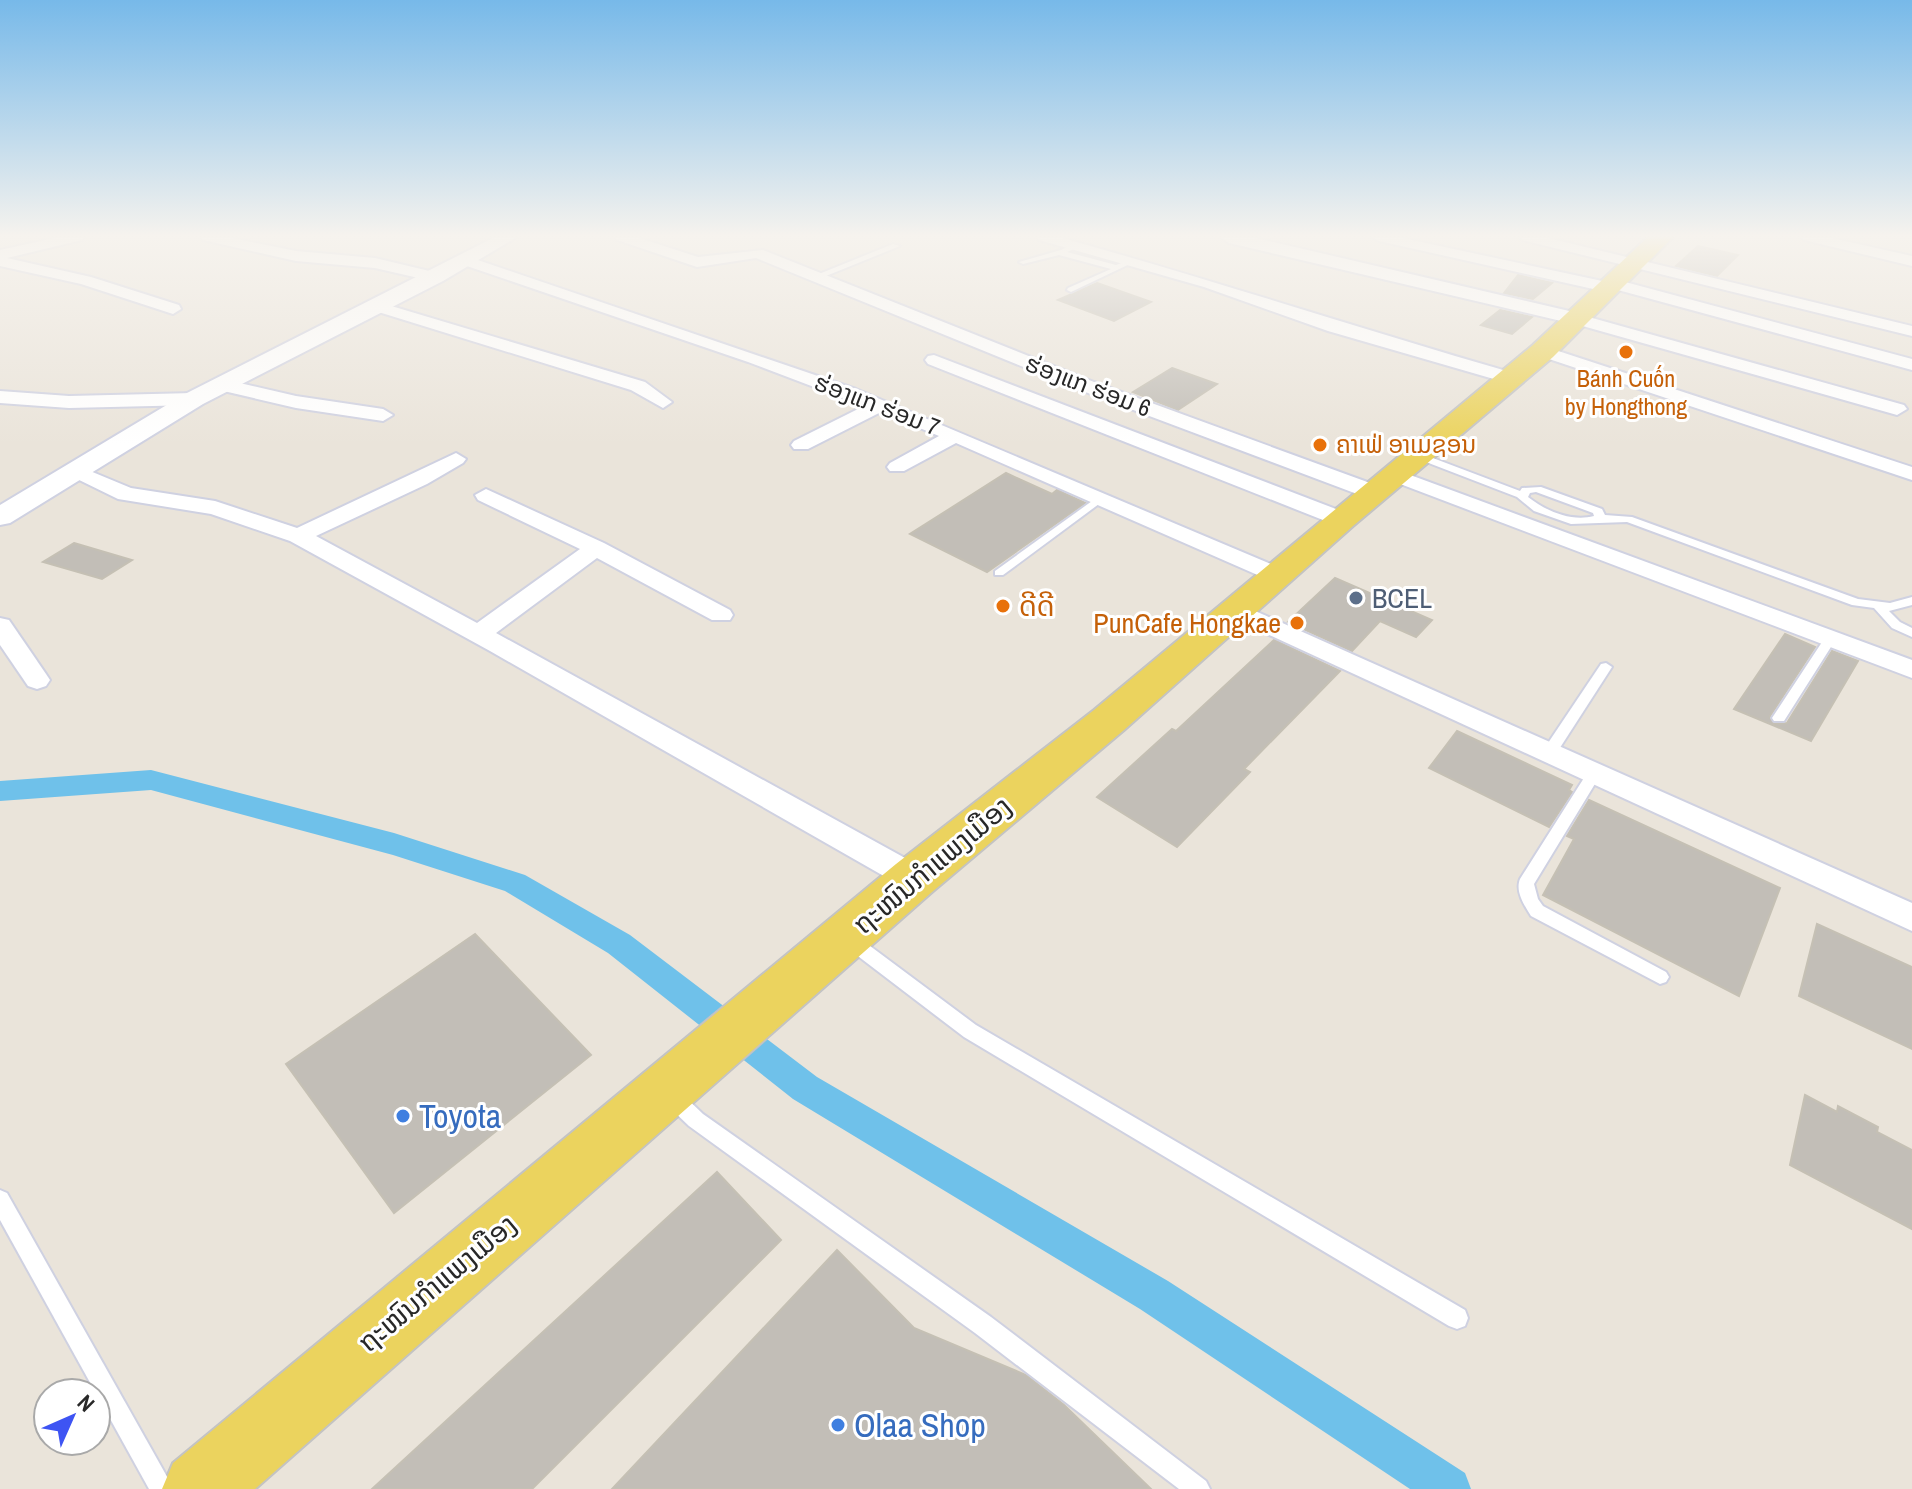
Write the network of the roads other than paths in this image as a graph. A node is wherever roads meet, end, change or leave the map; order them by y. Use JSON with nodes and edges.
{"nodes":[{"id":1,"x":165,"y":306,"type":"edge"},
{"id":2,"x":600,"y":306,"type":"edge"},
{"id":3,"x":892,"y":306,"type":"edge"},
{"id":4,"x":1275,"y":306,"type":"edge"},
{"id":5,"x":1525,"y":306,"type":"edge"},
{"id":6,"x":1591,"y":306,"type":"edge"},
{"id":7,"x":1744,"y":306,"type":"edge"},
{"id":8,"x":1804,"y":306,"type":"edge"},
{"id":9,"x":378,"y":307,"type":"joint"},
{"id":10,"x":173,"y":309,"type":"dead end"},
{"id":11,"x":1578,"y":319,"type":"junction"},
{"id":12,"x":1912,"y":331,"type":"edge"},
{"id":13,"x":1543,"y":351,"type":"junction"},
{"id":14,"x":934,"y":360,"type":"dead end"},
{"id":15,"x":1912,"y":365,"type":"edge"},
{"id":16,"x":1511,"y":378,"type":"junction"},
{"id":17,"x":222,"y":385,"type":"junction"},
{"id":18,"x":0,"y":397,"type":"edge"},
{"id":19,"x":194,"y":399,"type":"junction"},
{"id":20,"x":663,"y":402,"type":"dead end"},
{"id":21,"x":880,"y":405,"type":"junction"},
{"id":22,"x":1897,"y":409,"type":"dead end"},
{"id":23,"x":383,"y":415,"type":"dead end"},
{"id":24,"x":955,"y":436,"type":"junction"},
{"id":25,"x":801,"y":445,"type":"dead end"},
{"id":26,"x":456,"y":459,"type":"dead end"},
{"id":27,"x":897,"y":467,"type":"dead end"},
{"id":28,"x":78,"y":472,"type":"junction"},
{"id":29,"x":1395,"y":474,"type":"junction"},
{"id":30,"x":1912,"y":474,"type":"edge"},
{"id":31,"x":486,"y":495,"type":"dead end"},
{"id":32,"x":1521,"y":495,"type":"junction"},
{"id":33,"x":1099,"y":499,"type":"junction"},
{"id":34,"x":0,"y":517,"type":"edge"},
{"id":35,"x":1600,"y":518,"type":"junction"},
{"id":36,"x":1341,"y":519,"type":"junction"},
{"id":37,"x":298,"y":536,"type":"junction"},
{"id":38,"x":596,"y":548,"type":"junction"},
{"id":39,"x":999,"y":573,"type":"dead end"},
{"id":40,"x":1277,"y":575,"type":"junction"},
{"id":41,"x":1912,"y":601,"type":"edge"},
{"id":42,"x":1879,"y":607,"type":"junction"},
{"id":43,"x":1235,"y":610,"type":"junction"},
{"id":44,"x":721,"y":615,"type":"dead end"},
{"id":45,"x":0,"y":626,"type":"edge"},
{"id":46,"x":1912,"y":633,"type":"edge"},
{"id":47,"x":478,"y":634,"type":"junction"},
{"id":48,"x":1830,"y":639,"type":"junction"},
{"id":49,"x":1606,"y":667,"type":"dead end"},
{"id":50,"x":1912,"y":669,"type":"edge"},
{"id":51,"x":37,"y":680,"type":"dead end"},
{"id":52,"x":1779,"y":718,"type":"dead end"},
{"id":53,"x":1549,"y":753,"type":"junction"},
{"id":54,"x":1594,"y":774,"type":"junction"},
{"id":55,"x":914,"y":878,"type":"junction"},
{"id":56,"x":1912,"y":918,"type":"edge"},
{"id":57,"x":826,"y":953,"type":"junction"},
{"id":58,"x":1660,"y":977,"type":"dead end"},
{"id":59,"x":676,"y":1080,"type":"junction"},
{"id":60,"x":0,"y":1200,"type":"edge"},
{"id":61,"x":1457,"y":1318,"type":"dead end"},
{"id":62,"x":162,"y":1489,"type":"edge"},
{"id":63,"x":199,"y":1489,"type":"edge"},
{"id":64,"x":1198,"y":1489,"type":"edge"}],
"edges":[{"from":1,"to":10,"type":"street"},
{"from":2,"to":21,"type":"street","name":"ຮ່ອງແກ ຮ່ອມ 7"},
{"from":3,"to":29,"type":"street","name":"ຮ່ອງແກ ຮ່ອມ 6"},
{"from":4,"to":16,"type":"street"},
{"from":5,"to":11,"type":"street"},
{"from":6,"to":11,"type":"main road","name":"ຖະໜົນກຳແພງເມືອງ"},
{"from":7,"to":15,"type":"street"},
{"from":8,"to":12,"type":"street"},
{"from":9,"to":17,"type":"street"},
{"from":9,"to":20,"type":"street"},
{"from":11,"to":13,"type":"main road","name":"ຖະໜົນກຳແພງເມືອງ"},
{"from":11,"to":22,"type":"street"},
{"from":13,"to":16,"type":"main road","name":"ຖະໜົນກຳແພງເມືອງ"},
{"from":13,"to":30,"type":"street"},
{"from":14,"to":36,"type":"street"},
{"from":16,"to":29,"type":"main road","name":"ຖະໜົນກຳແພງເມືອງ"},
{"from":17,"to":19,"type":"street"},
{"from":17,"to":23,"type":"street"},
{"from":18,"to":19,"type":"street"},
{"from":19,"to":28,"type":"street"},
{"from":21,"to":24,"type":"street","name":"ຮ່ອງແກ ຮ່ອມ 7"},
{"from":21,"to":25,"type":"street"},
{"from":24,"to":27,"type":"street"},
{"from":24,"to":33,"type":"street","name":"ຮ່ອງແກ ຮ່ອມ 7"},
{"from":26,"to":37,"type":"street"},
{"from":28,"to":34,"type":"street"},
{"from":28,"to":37,"type":"street"},
{"from":29,"to":32,"type":"lane"},
{"from":29,"to":36,"type":"main road","name":"ຖະໜົນກຳແພງເມືອງ"},
{"from":29,"to":48,"type":"street","name":"ຮ່ອງແກ ຮ່ອມ 6"},
{"from":31,"to":38,"type":"street"},
{"from":32,"to":35,"type":"lane"},
{"from":32,"to":35,"type":"lane"},
{"from":33,"to":39,"type":"lane"},
{"from":33,"to":40,"type":"street","name":"ຮ່ອງແກ ຮ່ອມ 7"},
{"from":35,"to":42,"type":"lane"},
{"from":36,"to":40,"type":"main road","name":"ຖະໜົນກຳແພງເມືອງ"},
{"from":37,"to":47,"type":"street"},
{"from":38,"to":44,"type":"street"},
{"from":38,"to":47,"type":"street"},
{"from":40,"to":43,"type":"main road","name":"ຖະໜົນກຳແພງເມືອງ"},
{"from":41,"to":42,"type":"lane"},
{"from":42,"to":46,"type":"lane"},
{"from":43,"to":53,"type":"street"},
{"from":43,"to":55,"type":"main road","name":"ຖະໜົນກຳແພງເມືອງ"},
{"from":45,"to":51,"type":"street"},
{"from":47,"to":55,"type":"street"},
{"from":48,"to":50,"type":"street","name":"ຮ່ອງແກ ຮ່ອມ 6"},
{"from":48,"to":52,"type":"lane"},
{"from":49,"to":53,"type":"lane"},
{"from":53,"to":54,"type":"street"},
{"from":54,"to":56,"type":"street"},
{"from":54,"to":58,"type":"lane"},
{"from":55,"to":57,"type":"main road","name":"ຖະໜົນກຳແພງເມືອງ"},
{"from":57,"to":59,"type":"main road","name":"ຖະໜົນກຳແພງເມືອງ"},
{"from":57,"to":61,"type":"lane"},
{"from":59,"to":63,"type":"main road","name":"ຖະໜົນກຳແພງເມືອງ"},
{"from":59,"to":64,"type":"lane"},
{"from":60,"to":62,"type":"lane"}]}
